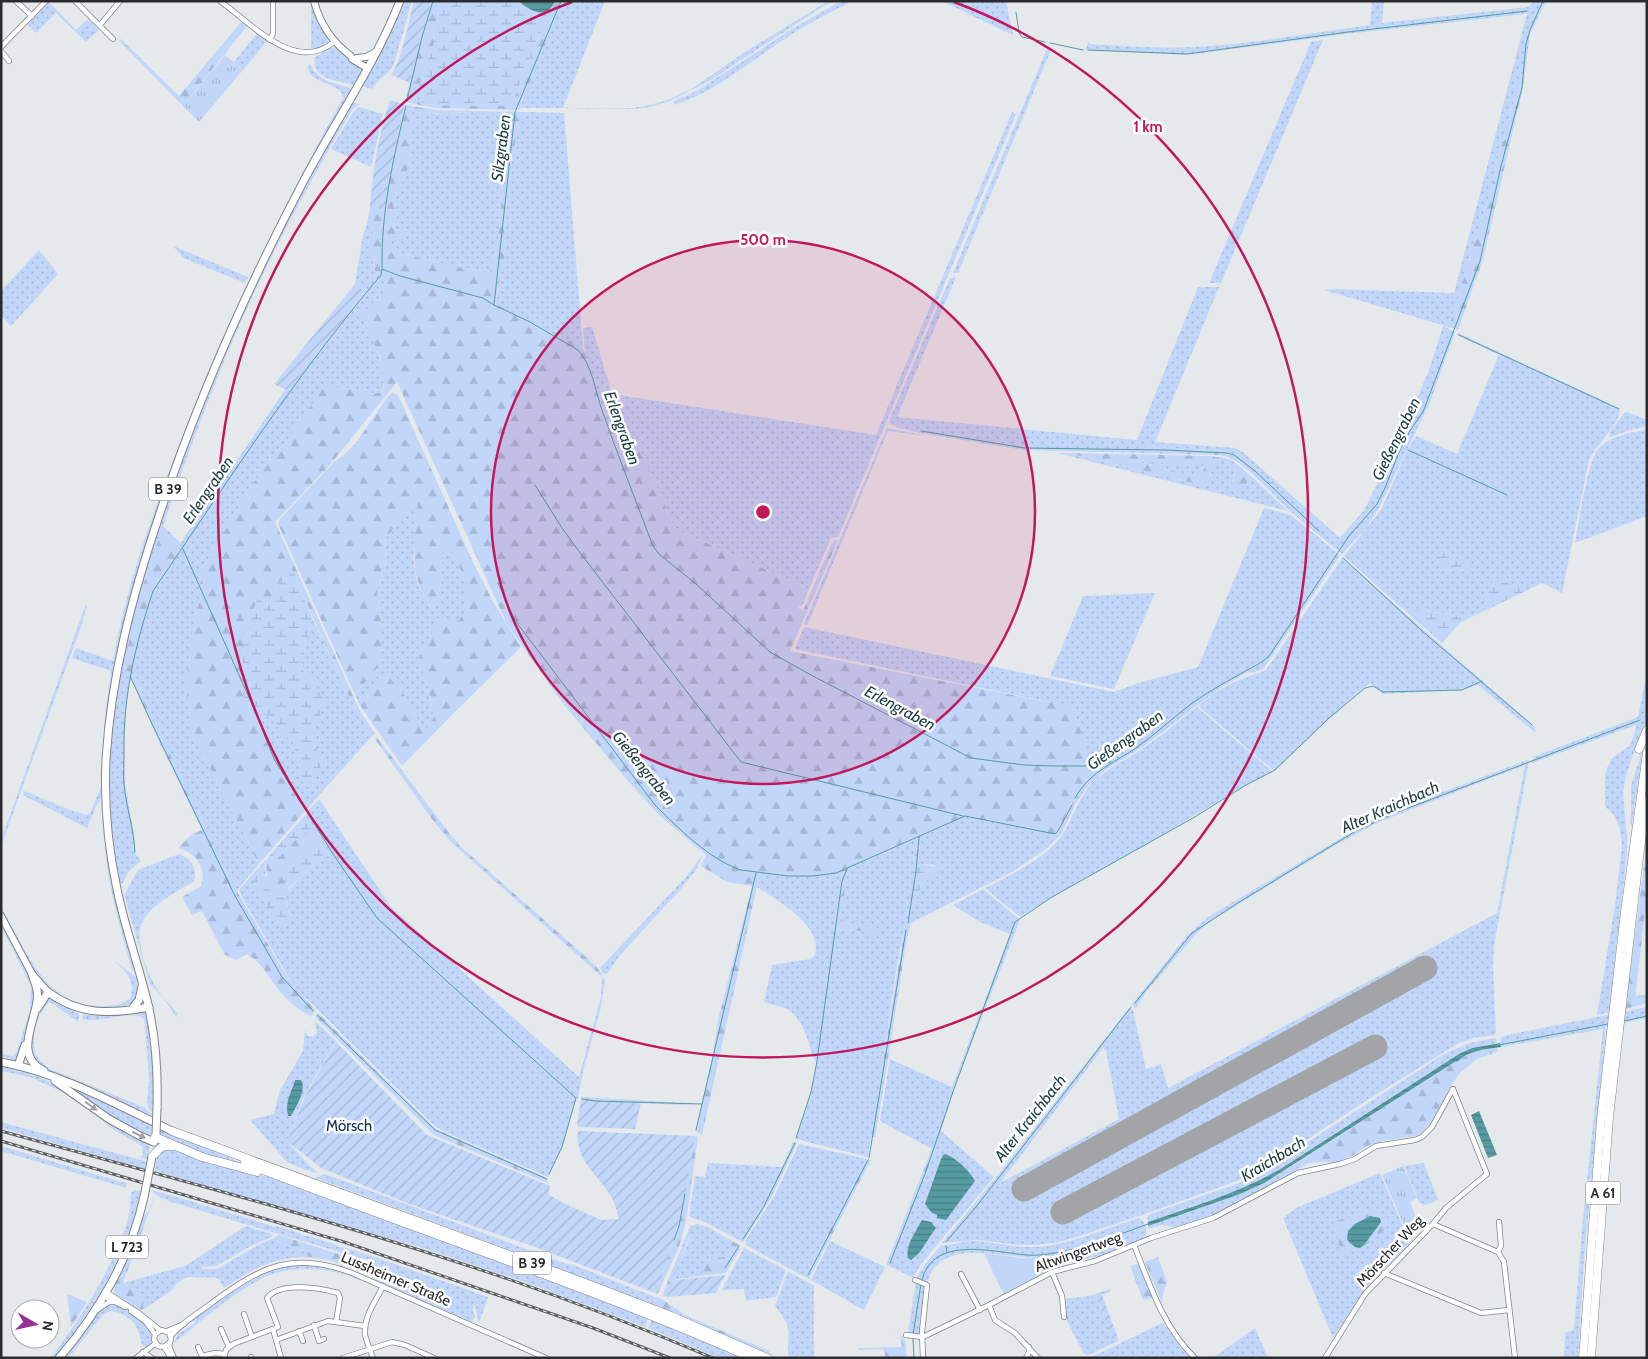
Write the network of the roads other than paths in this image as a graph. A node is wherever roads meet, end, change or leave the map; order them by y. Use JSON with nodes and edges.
{"nodes":[{"id":1,"x":16,"y":1,"type":"edge"},
{"id":2,"x":46,"y":1,"type":"edge"},
{"id":3,"x":75,"y":1,"type":"edge"},
{"id":4,"x":120,"y":1,"type":"edge"},
{"id":5,"x":220,"y":1,"type":"edge"},
{"id":6,"x":231,"y":1,"type":"edge"},
{"id":7,"x":273,"y":1,"type":"edge"},
{"id":8,"x":314,"y":1,"type":"edge"},
{"id":9,"x":400,"y":1,"type":"edge"},
{"id":10,"x":227,"y":6,"type":"junction"},
{"id":11,"x":32,"y":16,"type":"junction"},
{"id":12,"x":100,"y":25,"type":"junction"},
{"id":13,"x":113,"y":39,"type":"dead end"},
{"id":14,"x":270,"y":40,"type":"junction"},
{"id":15,"x":334,"y":42,"type":"junction"},
{"id":16,"x":1,"y":49,"type":"edge"},
{"id":17,"x":376,"y":52,"type":"junction"},
{"id":18,"x":354,"y":57,"type":"junction"},
{"id":19,"x":9,"y":61,"type":"dead end"},
{"id":20,"x":367,"y":68,"type":"junction"},
{"id":21,"x":1647,"y":730,"type":"edge"},
{"id":22,"x":1643,"y":751,"type":"edge"},
{"id":23,"x":1647,"y":801,"type":"edge"},
{"id":24,"x":1630,"y":832,"type":"dead end"},
{"id":25,"x":1632,"y":858,"type":"junction"},
{"id":26,"x":1,"y":916,"type":"edge"},
{"id":27,"x":32,"y":974,"type":"junction"},
{"id":28,"x":142,"y":983,"type":"junction"},
{"id":29,"x":48,"y":992,"type":"junction"},
{"id":30,"x":37,"y":1001,"type":"junction"},
{"id":31,"x":1617,"y":1005,"type":"junction"},
{"id":32,"x":134,"y":1006,"type":"junction"},
{"id":33,"x":149,"y":1007,"type":"junction"},
{"id":34,"x":113,"y":1012,"type":"junction"},
{"id":35,"x":35,"y":1014,"type":"junction"},
{"id":36,"x":1615,"y":1030,"type":"junction"},
{"id":37,"x":28,"y":1037,"type":"junction"},
{"id":38,"x":1,"y":1062,"type":"edge"},
{"id":39,"x":18,"y":1066,"type":"junction"},
{"id":40,"x":49,"y":1075,"type":"junction"},
{"id":41,"x":57,"y":1078,"type":"junction"},
{"id":42,"x":172,"y":1130,"type":"junction"},
{"id":43,"x":155,"y":1138,"type":"junction"},
{"id":44,"x":176,"y":1147,"type":"junction"},
{"id":45,"x":152,"y":1157,"type":"junction"},
{"id":46,"x":1487,"y":1174,"type":"joint"},
{"id":47,"x":290,"y":1181,"type":"junction"},
{"id":48,"x":1499,"y":1222,"type":"dead end"},
{"id":49,"x":1433,"y":1224,"type":"junction"},
{"id":50,"x":1134,"y":1245,"type":"junction"},
{"id":51,"x":1498,"y":1252,"type":"junction"},
{"id":52,"x":1052,"y":1272,"type":"junction"},
{"id":53,"x":1384,"y":1273,"type":"junction"},
{"id":54,"x":960,"y":1274,"type":"dead end"},
{"id":55,"x":919,"y":1281,"type":"dead end"},
{"id":56,"x":111,"y":1283,"type":"junction"},
{"id":57,"x":381,"y":1285,"type":"junction"},
{"id":58,"x":105,"y":1294,"type":"junction"},
{"id":59,"x":115,"y":1300,"type":"junction"},
{"id":60,"x":989,"y":1305,"type":"junction"},
{"id":61,"x":980,"y":1310,"type":"junction"},
{"id":62,"x":1509,"y":1310,"type":"junction"},
{"id":63,"x":92,"y":1314,"type":"junction"},
{"id":64,"x":244,"y":1314,"type":"dead end"},
{"id":65,"x":1064,"y":1317,"type":"dead end"},
{"id":66,"x":336,"y":1322,"type":"junction"},
{"id":67,"x":186,"y":1323,"type":"junction"},
{"id":68,"x":314,"y":1325,"type":"junction"},
{"id":69,"x":365,"y":1326,"type":"junction"},
{"id":70,"x":221,"y":1329,"type":"dead end"},
{"id":71,"x":272,"y":1329,"type":"junction"},
{"id":72,"x":160,"y":1330,"type":"junction"},
{"id":73,"x":167,"y":1331,"type":"junction"},
{"id":74,"x":300,"y":1331,"type":"junction"},
{"id":75,"x":155,"y":1334,"type":"junction"},
{"id":76,"x":908,"y":1335,"type":"dead end"},
{"id":77,"x":170,"y":1336,"type":"junction"},
{"id":78,"x":252,"y":1337,"type":"junction"},
{"id":79,"x":921,"y":1337,"type":"junction"},
{"id":80,"x":324,"y":1339,"type":"dead end"},
{"id":81,"x":276,"y":1340,"type":"junction"},
{"id":82,"x":303,"y":1341,"type":"dead end"},
{"id":83,"x":169,"y":1343,"type":"junction"},
{"id":84,"x":156,"y":1344,"type":"junction"},
{"id":85,"x":164,"y":1347,"type":"junction"},
{"id":86,"x":198,"y":1347,"type":"dead end"},
{"id":87,"x":229,"y":1347,"type":"junction"},
{"id":88,"x":1029,"y":1347,"type":"junction"},
{"id":89,"x":370,"y":1349,"type":"junction"},
{"id":90,"x":143,"y":1352,"type":"junction"},
{"id":91,"x":224,"y":1356,"type":"edge"},
{"id":92,"x":537,"y":1356,"type":"edge"},
{"id":93,"x":1326,"y":1356,"type":"edge"},
{"id":94,"x":202,"y":1357,"type":"edge"},
{"id":95,"x":59,"y":1358,"type":"edge"},
{"id":96,"x":136,"y":1358,"type":"edge"},
{"id":97,"x":152,"y":1358,"type":"edge"},
{"id":98,"x":173,"y":1358,"type":"edge"},
{"id":99,"x":281,"y":1358,"type":"edge"},
{"id":100,"x":343,"y":1358,"type":"edge"},
{"id":101,"x":373,"y":1358,"type":"edge"},
{"id":102,"x":434,"y":1358,"type":"edge"},
{"id":103,"x":546,"y":1358,"type":"edge"},
{"id":104,"x":752,"y":1358,"type":"edge"},
{"id":105,"x":767,"y":1358,"type":"edge"},
{"id":106,"x":922,"y":1358,"type":"edge"},
{"id":107,"x":1026,"y":1358,"type":"edge"},
{"id":108,"x":1038,"y":1358,"type":"edge"},
{"id":109,"x":1195,"y":1358,"type":"edge"},
{"id":110,"x":1333,"y":1358,"type":"edge"},
{"id":111,"x":1515,"y":1358,"type":"edge"},
{"id":112,"x":1584,"y":1358,"type":"edge"},
{"id":113,"x":1590,"y":1358,"type":"edge"}],
"edges":[{"from":1,"to":11,"type":"street"},
{"from":2,"to":11,"type":"street"},
{"from":3,"to":12,"type":"street"},
{"from":4,"to":12,"type":"street"},
{"from":5,"to":10,"type":"street"},
{"from":6,"to":10,"type":"street"},
{"from":7,"to":14,"type":"street"},
{"from":8,"to":15,"type":"street"},
{"from":9,"to":17,"type":"main road","number":"B 39"},
{"from":10,"to":14,"type":"street"},
{"from":11,"to":16,"type":"street"},
{"from":12,"to":13,"type":"street"},
{"from":14,"to":15,"type":"street"},
{"from":15,"to":18,"type":"street"},
{"from":16,"to":19,"type":"street"},
{"from":17,"to":18,"type":"street"},
{"from":17,"to":20,"type":"main road","number":"B 39"},
{"from":18,"to":20,"type":"street"},
{"from":20,"to":28,"type":"main road","number":"B 39"},
{"from":21,"to":22,"type":"highway"},
{"from":22,"to":25,"type":"highway","number":"A 61"},
{"from":23,"to":31,"type":"highway","number":"A 61"},
{"from":24,"to":25,"type":"highway"},
{"from":25,"to":31,"type":"highway","number":"A 61"},
{"from":26,"to":27,"type":"street"},
{"from":27,"to":29,"type":"street"},
{"from":27,"to":30,"type":"main road"},
{"from":28,"to":32,"type":"main road"},
{"from":28,"to":33,"type":"main road","number":"B 39"},
{"from":29,"to":30,"type":"main road"},
{"from":29,"to":34,"type":"main road"},
{"from":29,"to":35,"type":"main road","number":"B 39"},
{"from":30,"to":35,"type":"main road"},
{"from":31,"to":36,"type":"highway","number":"A 61"},
{"from":32,"to":33,"type":"main road"},
{"from":32,"to":34,"type":"main road"},
{"from":33,"to":34,"type":"main road"},
{"from":33,"to":43,"type":"main road","number":"B 39","bridge":true},
{"from":35,"to":37,"type":"main road","number":"B 39"},
{"from":36,"to":112,"type":"highway","number":"A 61"},
{"from":36,"to":113,"type":"highway","number":"A 61"},
{"from":37,"to":39,"type":"main road"},
{"from":37,"to":41,"type":"main road","number":"B 39"},
{"from":38,"to":39,"type":"main road"},
{"from":39,"to":40,"type":"main road"},
{"from":40,"to":41,"type":"main road"},
{"from":40,"to":43,"type":"main road","one_way":true},
{"from":41,"to":42,"type":"main road","number":"B 39"},
{"from":42,"to":47,"type":"highway","number":"B 39"},
{"from":42,"to":105,"type":"highway","number":"B 39"},
{"from":43,"to":44,"type":"highway","number":"B 39"},
{"from":43,"to":45,"type":"main road","number":"L 723"},
{"from":44,"to":45,"type":"highway"},
{"from":44,"to":47,"type":"highway","number":"B 39"},
{"from":45,"to":56,"type":"main road","number":"L 723","bridge":true},
{"from":46,"to":49,"type":"street","name":"Mörscher Weg"},
{"from":46,"to":50,"type":"street","name":"Altwingertweg"},
{"from":47,"to":104,"type":"highway","number":"B 39"},
{"from":48,"to":51,"type":"street"},
{"from":49,"to":51,"type":"street"},
{"from":49,"to":53,"type":"street","name":"Mörscher Weg"},
{"from":50,"to":52,"type":"street","name":"Altwingertweg"},
{"from":50,"to":109,"type":"street"},
{"from":51,"to":62,"type":"street"},
{"from":52,"to":60,"type":"street","name":"Altwingertweg"},
{"from":52,"to":65,"type":"street"},
{"from":53,"to":62,"type":"street"},
{"from":53,"to":93,"type":"street","name":"Mörscher Weg"},
{"from":54,"to":61,"type":"street"},
{"from":55,"to":79,"type":"street"},
{"from":56,"to":58,"type":"main road","number":"L 723"},
{"from":56,"to":59,"type":"street"},
{"from":57,"to":67,"type":"street","name":"Lussheimer Straße"},
{"from":57,"to":69,"type":"street"},
{"from":57,"to":92,"type":"street","name":"Lussheimer Straße"},
{"from":58,"to":59,"type":"street"},
{"from":58,"to":63,"type":"main road","number":"L 723"},
{"from":59,"to":63,"type":"street"},
{"from":59,"to":72,"type":"street"},
{"from":59,"to":75,"type":"street"},
{"from":60,"to":61,"type":"street","name":"Altwingertweg"},
{"from":60,"to":88,"type":"street"},
{"from":61,"to":79,"type":"street","name":"Altwingertweg"},
{"from":62,"to":111,"type":"street"},
{"from":63,"to":95,"type":"main road","number":"L 723"},
{"from":64,"to":78,"type":"street"},
{"from":66,"to":68,"type":"street"},
{"from":66,"to":69,"type":"street"},
{"from":66,"to":71,"type":"street"},
{"from":67,"to":73,"type":"street","name":"Lussheimer Straße"},
{"from":67,"to":77,"type":"street","name":"Lussheimer Straße"},
{"from":68,"to":74,"type":"street"},
{"from":68,"to":80,"type":"street"},
{"from":69,"to":89,"type":"street"},
{"from":70,"to":87,"type":"street"},
{"from":71,"to":78,"type":"street"},
{"from":71,"to":81,"type":"street"},
{"from":72,"to":73,"type":"street"},
{"from":72,"to":75,"type":"street"},
{"from":73,"to":77,"type":"street"},
{"from":74,"to":81,"type":"street"},
{"from":74,"to":82,"type":"street"},
{"from":75,"to":84,"type":"street"},
{"from":76,"to":79,"type":"street"},
{"from":77,"to":83,"type":"street"},
{"from":78,"to":87,"type":"street"},
{"from":79,"to":106,"type":"street"},
{"from":81,"to":99,"type":"street"},
{"from":83,"to":85,"type":"street"},
{"from":83,"to":98,"type":"street"},
{"from":84,"to":85,"type":"street"},
{"from":84,"to":90,"type":"street"},
{"from":85,"to":98,"type":"street"},
{"from":86,"to":94,"type":"street"},
{"from":87,"to":91,"type":"street"},
{"from":88,"to":107,"type":"street"},
{"from":88,"to":108,"type":"street"},
{"from":89,"to":100,"type":"street"},
{"from":89,"to":101,"type":"street"},
{"from":89,"to":102,"type":"street"},
{"from":90,"to":96,"type":"street"},
{"from":90,"to":97,"type":"street"},
{"from":91,"to":94,"type":"street"},
{"from":92,"to":103,"type":"street","name":"Lussheimer Straße"},
{"from":93,"to":110,"type":"street"}]}
